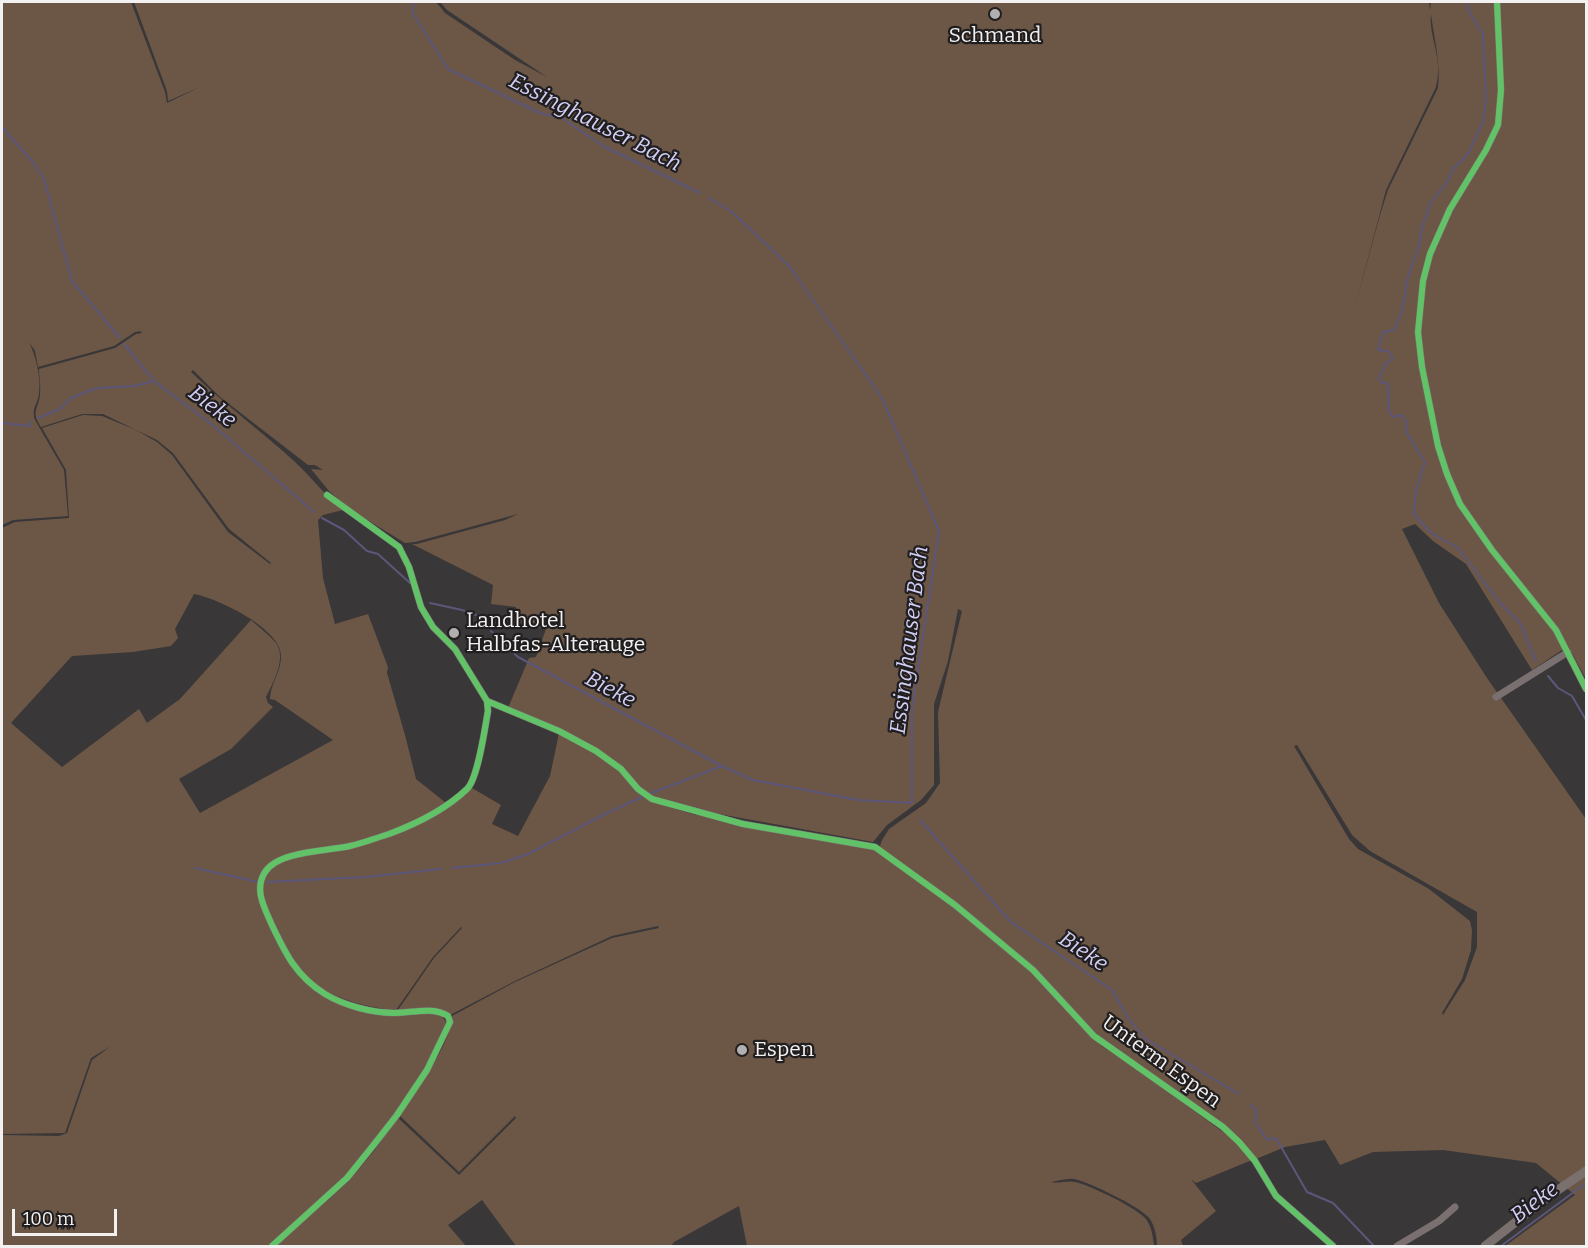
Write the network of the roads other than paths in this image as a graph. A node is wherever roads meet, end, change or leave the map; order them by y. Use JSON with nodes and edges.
{"nodes":[{"id":1,"x":1497,"y":2,"type":"edge"},
{"id":2,"x":327,"y":495,"type":"dead end"},
{"id":3,"x":1568,"y":652,"type":"junction"},
{"id":4,"x":1587,"y":689,"type":"edge"},
{"id":5,"x":1496,"y":697,"type":"dead end"},
{"id":6,"x":487,"y":700,"type":"junction"},
{"id":7,"x":1587,"y":1171,"type":"edge"},
{"id":8,"x":1455,"y":1207,"type":"dead end"},
{"id":9,"x":272,"y":1246,"type":"edge"},
{"id":10,"x":1333,"y":1246,"type":"edge"},
{"id":11,"x":1397,"y":1246,"type":"edge"},
{"id":12,"x":1485,"y":1246,"type":"edge"}],
"edges":[{"from":1,"to":3,"type":"street"},
{"from":2,"to":6,"type":"street"},
{"from":3,"to":4,"type":"street"},
{"from":3,"to":5,"type":"street"},
{"from":6,"to":9,"type":"street"},
{"from":6,"to":10,"type":"street","name":"Unterm Espen"},
{"from":7,"to":12,"type":"main road"},
{"from":8,"to":11,"type":"street"}]}
